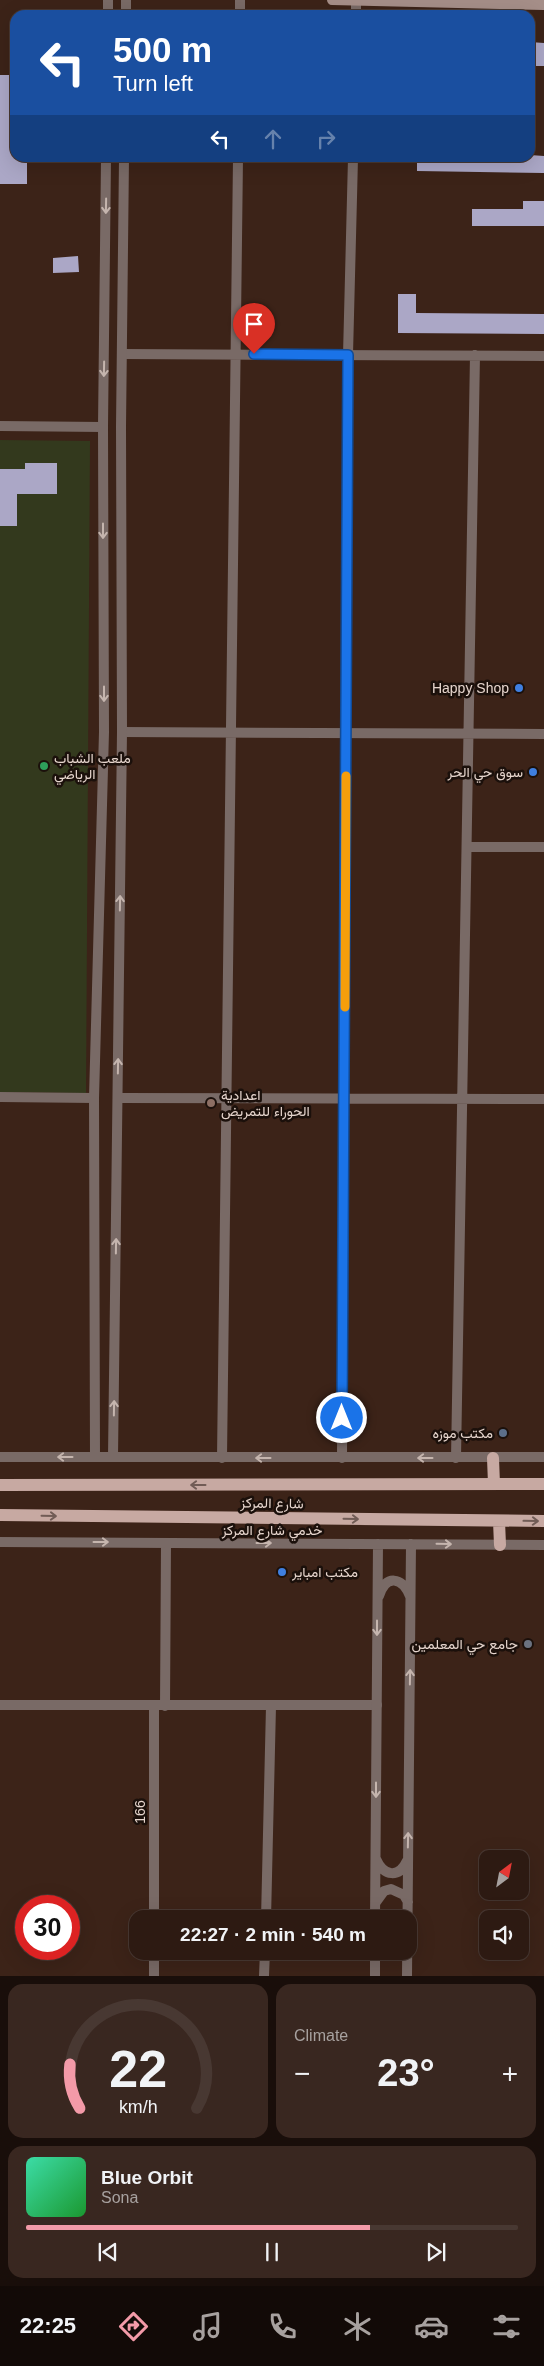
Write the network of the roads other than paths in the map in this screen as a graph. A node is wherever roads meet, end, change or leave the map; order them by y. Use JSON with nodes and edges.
{"nodes":[{"id":1,"x":332,"y":0,"type":"edge"},
{"id":2,"x":356,"y":0,"type":"edge"},
{"id":3,"x":544,"y":6,"type":"edge"},
{"id":4,"x":106,"y":162,"type":"edge"},
{"id":5,"x":124,"y":162,"type":"edge"},
{"id":6,"x":238,"y":162,"type":"edge"},
{"id":7,"x":353,"y":162,"type":"edge"},
{"id":8,"x":122,"y":354,"type":"junction"},
{"id":9,"x":235,"y":354,"type":"junction"},
{"id":10,"x":348,"y":355,"type":"junction"},
{"id":11,"x":475,"y":355,"type":"junction"},
{"id":12,"x":544,"y":356,"type":"edge"},
{"id":13,"x":0,"y":426,"type":"edge"},
{"id":14,"x":103,"y":426,"type":"junction"},
{"id":15,"x":103,"y":554,"type":"junction"},
{"id":16,"x":122,"y":554,"type":"junction"},
{"id":17,"x":122,"y":732,"type":"junction"},
{"id":18,"x":231,"y":733,"type":"junction"},
{"id":19,"x":346,"y":734,"type":"junction"},
{"id":20,"x":469,"y":734,"type":"junction"},
{"id":21,"x":544,"y":734,"type":"edge"},
{"id":22,"x":467,"y":847,"type":"junction"},
{"id":23,"x":544,"y":847,"type":"edge"},
{"id":24,"x":0,"y":1098,"type":"edge"},
{"id":25,"x":94,"y":1098,"type":"junction"},
{"id":26,"x":118,"y":1098,"type":"junction"},
{"id":27,"x":226,"y":1098,"type":"junction"},
{"id":28,"x":344,"y":1099,"type":"junction"},
{"id":29,"x":463,"y":1099,"type":"junction"},
{"id":30,"x":544,"y":1099,"type":"edge"},
{"id":31,"x":0,"y":1457,"type":"edge"},
{"id":32,"x":95,"y":1457,"type":"junction"},
{"id":33,"x":114,"y":1457,"type":"junction"},
{"id":34,"x":544,"y":1457,"type":"edge"},
{"id":35,"x":222,"y":1458,"type":"junction"},
{"id":36,"x":342,"y":1458,"type":"junction"},
{"id":37,"x":456,"y":1458,"type":"junction"},
{"id":38,"x":493,"y":1458,"type":"junction"},
{"id":39,"x":494,"y":1484,"type":"junction"},
{"id":40,"x":544,"y":1484,"type":"edge"},
{"id":41,"x":0,"y":1485,"type":"edge"},
{"id":42,"x":0,"y":1515,"type":"edge"},
{"id":43,"x":499,"y":1521,"type":"junction"},
{"id":44,"x":544,"y":1521,"type":"edge"},
{"id":45,"x":0,"y":1542,"type":"edge"},
{"id":46,"x":166,"y":1543,"type":"junction"},
{"id":47,"x":378,"y":1544,"type":"junction"},
{"id":48,"x":411,"y":1544,"type":"junction"},
{"id":49,"x":500,"y":1545,"type":"junction"},
{"id":50,"x":544,"y":1545,"type":"edge"},
{"id":51,"x":411,"y":1597,"type":"junction"},
{"id":52,"x":378,"y":1599,"type":"junction"},
{"id":53,"x":0,"y":1705,"type":"edge"},
{"id":54,"x":160,"y":1706,"type":"junction"},
{"id":55,"x":271,"y":1706,"type":"junction"},
{"id":56,"x":377,"y":1706,"type":"junction"},
{"id":57,"x":376,"y":1858,"type":"junction"},
{"id":58,"x":408,"y":1859,"type":"junction"},
{"id":59,"x":408,"y":1902,"type":"junction"},
{"id":60,"x":376,"y":1903,"type":"junction"},
{"id":61,"x":154,"y":1910,"type":"edge"},
{"id":62,"x":266,"y":1910,"type":"edge"},
{"id":63,"x":376,"y":1910,"type":"edge"},
{"id":64,"x":154,"y":1960,"type":"edge"},
{"id":65,"x":265,"y":1960,"type":"edge"},
{"id":66,"x":375,"y":1960,"type":"edge"},
{"id":67,"x":154,"y":1976,"type":"edge"},
{"id":68,"x":264,"y":1976,"type":"edge"},
{"id":69,"x":375,"y":1976,"type":"edge"},
{"id":70,"x":407,"y":1976,"type":"edge"}],
"edges":[{"from":1,"to":2,"type":"main road"},
{"from":2,"to":3,"type":"main road"},
{"from":4,"to":14,"type":"street","one_way":true},
{"from":5,"to":8,"type":"street"},
{"from":6,"to":9,"type":"street"},
{"from":7,"to":10,"type":"street"},
{"from":8,"to":9,"type":"street"},
{"from":8,"to":16,"type":"street"},
{"from":9,"to":10,"type":"street"},
{"from":9,"to":18,"type":"street"},
{"from":10,"to":11,"type":"street"},
{"from":10,"to":19,"type":"street"},
{"from":11,"to":12,"type":"street"},
{"from":11,"to":20,"type":"street"},
{"from":13,"to":14,"type":"street"},
{"from":14,"to":15,"type":"street","one_way":true},
{"from":15,"to":16,"type":"street"},
{"from":15,"to":25,"type":"street","one_way":true},
{"from":16,"to":17,"type":"street"},
{"from":17,"to":18,"type":"street"},
{"from":26,"to":17,"type":"street","one_way":true},
{"from":18,"to":19,"type":"street"},
{"from":18,"to":27,"type":"street"},
{"from":19,"to":20,"type":"street"},
{"from":19,"to":28,"type":"street"},
{"from":20,"to":21,"type":"street"},
{"from":20,"to":22,"type":"street"},
{"from":22,"to":23,"type":"street"},
{"from":22,"to":29,"type":"street"},
{"from":24,"to":25,"type":"street"},
{"from":25,"to":32,"type":"street"},
{"from":26,"to":27,"type":"street"},
{"from":33,"to":26,"type":"street","one_way":true},
{"from":27,"to":28,"type":"street"},
{"from":27,"to":35,"type":"street"},
{"from":28,"to":29,"type":"street"},
{"from":28,"to":36,"type":"street"},
{"from":29,"to":30,"type":"street"},
{"from":29,"to":37,"type":"street"},
{"from":32,"to":31,"type":"street","one_way":true},
{"from":32,"to":33,"type":"street"},
{"from":33,"to":35,"type":"street"},
{"from":34,"to":38,"type":"street"},
{"from":36,"to":35,"type":"street","one_way":true},
{"from":37,"to":36,"type":"street","one_way":true},
{"from":37,"to":38,"type":"street"},
{"from":38,"to":39,"type":"main road"},
{"from":39,"to":40,"type":"main road","name":"شارع المركز"},
{"from":39,"to":41,"type":"main road","name":"شارع المركز","one_way":true},
{"from":42,"to":43,"type":"main road","name":"شارع المركز","one_way":true},
{"from":43,"to":44,"type":"main road","name":"شارع المركز","one_way":true},
{"from":43,"to":49,"type":"main road"},
{"from":45,"to":46,"type":"street","name":"خدمي شارع المركز","one_way":true},
{"from":46,"to":47,"type":"street","name":"خدمي شارع المركز","one_way":true},
{"from":46,"to":54,"type":"street","name":"166"},
{"from":47,"to":48,"type":"street","name":"خدمي شارع المركز"},
{"from":47,"to":52,"type":"street"},
{"from":48,"to":49,"type":"street","name":"خدمي شارع المركز","one_way":true},
{"from":48,"to":51,"type":"street"},
{"from":49,"to":50,"type":"street","name":"خدمي شارع المركز"},
{"from":51,"to":52,"type":"street"},
{"from":58,"to":51,"type":"street","one_way":true},
{"from":52,"to":56,"type":"street","one_way":true},
{"from":53,"to":54,"type":"street"},
{"from":54,"to":55,"type":"street"},
{"from":54,"to":61,"type":"street","name":"166"},
{"from":55,"to":56,"type":"street"},
{"from":55,"to":62,"type":"street"},
{"from":56,"to":57,"type":"street","one_way":true},
{"from":57,"to":58,"type":"street"},
{"from":57,"to":60,"type":"street"},
{"from":58,"to":59,"type":"street"},
{"from":59,"to":60,"type":"street"},
{"from":59,"to":70,"type":"street"},
{"from":60,"to":63,"type":"street"},
{"from":64,"to":67,"type":"street"},
{"from":65,"to":68,"type":"street"},
{"from":66,"to":69,"type":"street"}]}
